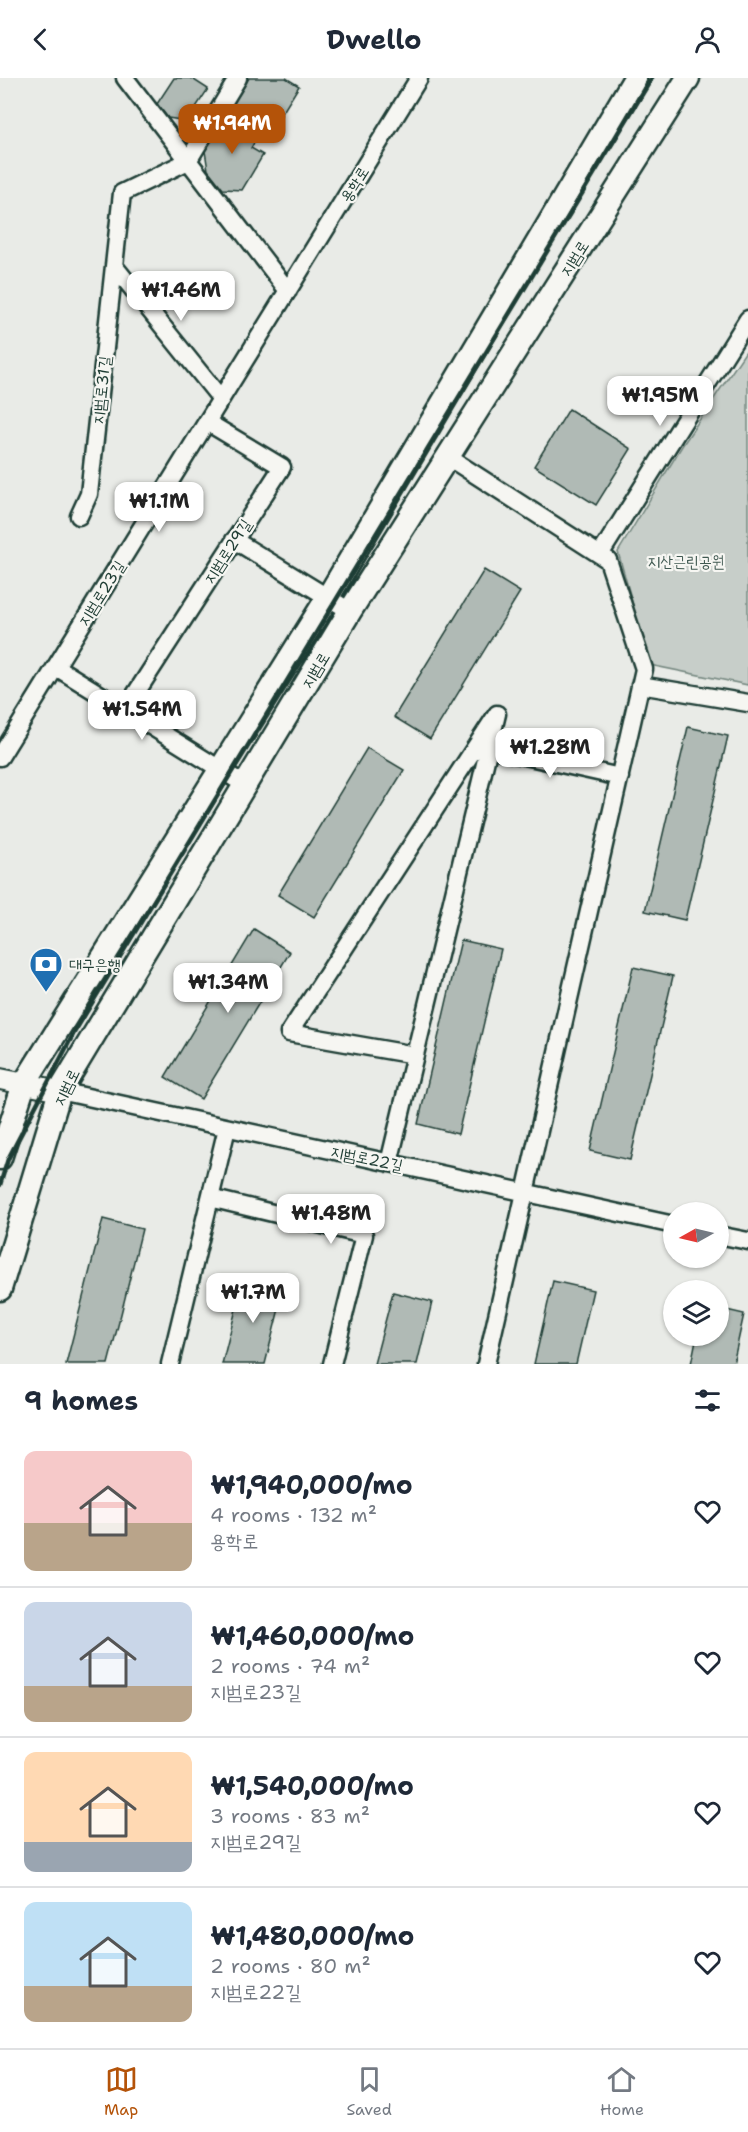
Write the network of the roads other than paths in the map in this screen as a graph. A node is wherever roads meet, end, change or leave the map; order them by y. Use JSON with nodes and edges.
{"nodes":[{"id":1,"x":125,"y":78,"type":"edge"},
{"id":2,"x":238,"y":78,"type":"edge"},
{"id":3,"x":419,"y":78,"type":"edge"},
{"id":4,"x":636,"y":78,"type":"edge"},
{"id":5,"x":688,"y":78,"type":"edge"},
{"id":6,"x":188,"y":160,"type":"junction"},
{"id":7,"x":115,"y":267,"type":"junction"},
{"id":8,"x":288,"y":291,"type":"junction"},
{"id":9,"x":748,"y":319,"type":"edge"},
{"id":10,"x":221,"y":399,"type":"junction"},
{"id":11,"x":207,"y":422,"type":"junction"},
{"id":12,"x":448,"y":457,"type":"junction"},
{"id":13,"x":79,"y":516,"type":"dead end"},
{"id":14,"x":234,"y":540,"type":"junction"},
{"id":15,"x":601,"y":553,"type":"junction"},
{"id":16,"x":328,"y":597,"type":"junction"},
{"id":17,"x":350,"y":611,"type":"junction"},
{"id":18,"x":56,"y":667,"type":"junction"},
{"id":19,"x":640,"y":685,"type":"junction"},
{"id":20,"x":748,"y":703,"type":"edge"},
{"id":21,"x":125,"y":710,"type":"junction"},
{"id":22,"x":489,"y":748,"type":"junction"},
{"id":23,"x":0,"y":757,"type":"edge"},
{"id":24,"x":219,"y":768,"type":"junction"},
{"id":25,"x":620,"y":777,"type":"junction"},
{"id":26,"x":247,"y":786,"type":"junction"},
{"id":27,"x":415,"y":1055,"type":"junction"},
{"id":28,"x":0,"y":1078,"type":"edge"},
{"id":29,"x":24,"y":1084,"type":"junction"},
{"id":30,"x":60,"y":1091,"type":"junction"},
{"id":31,"x":227,"y":1128,"type":"junction"},
{"id":32,"x":0,"y":1158,"type":"edge"},
{"id":33,"x":389,"y":1163,"type":"junction"},
{"id":34,"x":524,"y":1192,"type":"junction"},
{"id":35,"x":210,"y":1198,"type":"junction"},
{"id":36,"x":663,"y":1223,"type":"edge"},
{"id":37,"x":729,"y":1237,"type":"edge"},
{"id":38,"x":748,"y":1241,"type":"edge"},
{"id":39,"x":0,"y":1289,"type":"edge"},
{"id":40,"x":170,"y":1364,"type":"edge"},
{"id":41,"x":332,"y":1364,"type":"edge"},
{"id":42,"x":486,"y":1364,"type":"edge"}],
"edges":[{"from":1,"to":6,"type":"street"},
{"from":2,"to":6,"type":"street"},
{"from":3,"to":8,"type":"street","name":"용학로"},
{"from":4,"to":16,"type":"main road"},
{"from":5,"to":12,"type":"main road","name":"지범로"},
{"from":6,"to":7,"type":"street","name":"지범로31길"},
{"from":6,"to":8,"type":"street"},
{"from":7,"to":10,"type":"street"},
{"from":7,"to":13,"type":"street","name":"지범로31길"},
{"from":8,"to":10,"type":"street","name":"지범로23길"},
{"from":9,"to":15,"type":"street"},
{"from":10,"to":11,"type":"street","name":"지범로23길"},
{"from":11,"to":14,"type":"street","name":"지범로29길"},
{"from":11,"to":18,"type":"street","name":"지범로23길"},
{"from":12,"to":15,"type":"street"},
{"from":12,"to":17,"type":"main road","name":"지범로"},
{"from":14,"to":16,"type":"street"},
{"from":14,"to":21,"type":"street","name":"지범로29길"},
{"from":15,"to":19,"type":"street"},
{"from":16,"to":17,"type":"street"},
{"from":16,"to":24,"type":"main road"},
{"from":17,"to":26,"type":"main road","name":"지범로"},
{"from":18,"to":21,"type":"street"},
{"from":18,"to":23,"type":"street","name":"지범로23길"},
{"from":19,"to":20,"type":"street"},
{"from":19,"to":25,"type":"street"},
{"from":21,"to":24,"type":"street"},
{"from":22,"to":25,"type":"street"},
{"from":22,"to":27,"type":"street"},
{"from":22,"to":27,"type":"street"},
{"from":24,"to":26,"type":"street"},
{"from":24,"to":29,"type":"main road"},
{"from":25,"to":34,"type":"street"},
{"from":26,"to":30,"type":"main road","name":"지범로"},
{"from":27,"to":33,"type":"street"},
{"from":28,"to":29,"type":"street"},
{"from":29,"to":30,"type":"street"},
{"from":29,"to":32,"type":"main road"},
{"from":30,"to":31,"type":"street","name":"지범로22길"},
{"from":30,"to":39,"type":"main road","name":"지범로"},
{"from":31,"to":33,"type":"street","name":"지범로22길"},
{"from":31,"to":35,"type":"street"},
{"from":33,"to":34,"type":"street","name":"지범로22길"},
{"from":34,"to":36,"type":"street","name":"지범로22길"},
{"from":34,"to":42,"type":"street"},
{"from":35,"to":40,"type":"street"},
{"from":35,"to":41,"type":"street"},
{"from":37,"to":38,"type":"street"}]}
